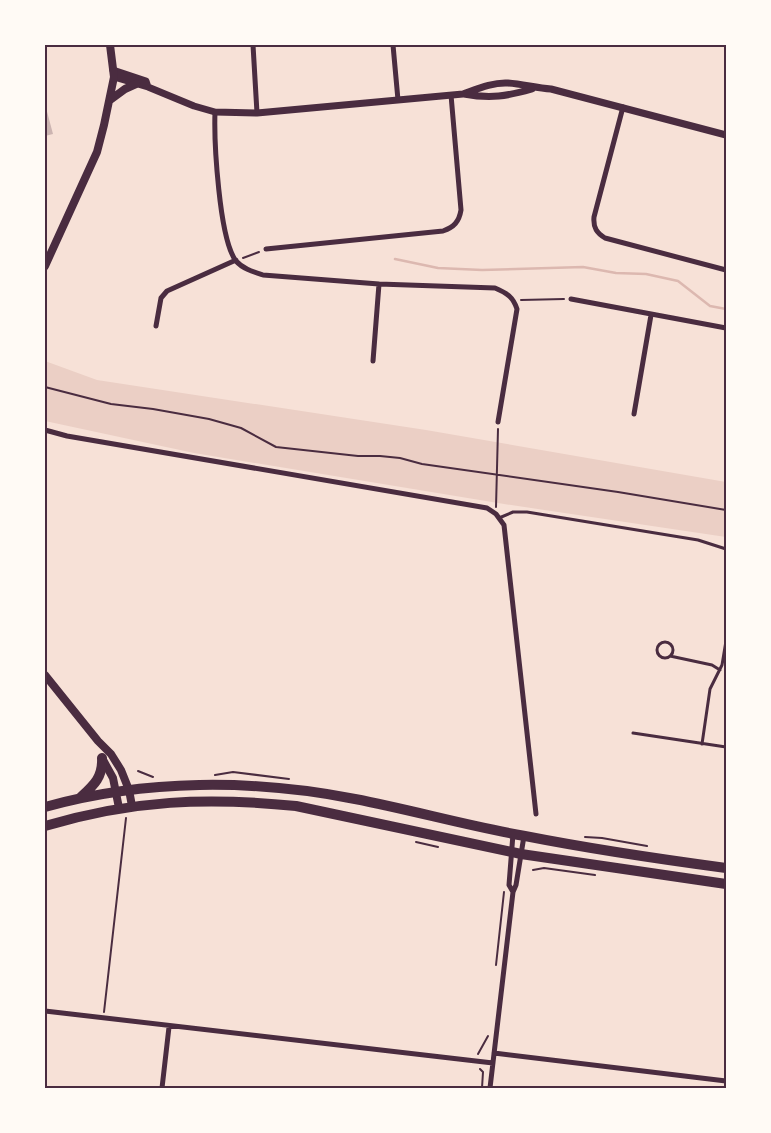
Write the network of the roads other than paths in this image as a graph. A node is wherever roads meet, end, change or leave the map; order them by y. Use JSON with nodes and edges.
{"nodes":[{"id":1,"x":110,"y":45,"type":"edge"},
{"id":2,"x":253,"y":45,"type":"edge"},
{"id":3,"x":393,"y":45,"type":"edge"},
{"id":4,"x":113,"y":74,"type":"junction"},
{"id":5,"x":136,"y":84,"type":"junction"},
{"id":6,"x":148,"y":87,"type":"junction"},
{"id":7,"x":535,"y":88,"type":"junction"},
{"id":8,"x":463,"y":94,"type":"junction"},
{"id":9,"x":451,"y":95,"type":"junction"},
{"id":10,"x":110,"y":100,"type":"junction"},
{"id":11,"x":398,"y":100,"type":"junction"},
{"id":12,"x":623,"y":107,"type":"junction"},
{"id":13,"x":215,"y":112,"type":"junction"},
{"id":14,"x":257,"y":114,"type":"junction"},
{"id":15,"x":725,"y":132,"type":"edge"},
{"id":16,"x":266,"y":249,"type":"road end"},
{"id":17,"x":236,"y":260,"type":"junction"},
{"id":18,"x":45,"y":266,"type":"edge"},
{"id":19,"x":726,"y":270,"type":"edge"},
{"id":20,"x":379,"y":284,"type":"junction"},
{"id":21,"x":571,"y":299,"type":"road end"},
{"id":22,"x":652,"y":315,"type":"junction"},
{"id":23,"x":156,"y":326,"type":"dead end"},
{"id":24,"x":726,"y":328,"type":"edge"},
{"id":25,"x":373,"y":361,"type":"dead end"},
{"id":26,"x":634,"y":414,"type":"dead end"},
{"id":27,"x":498,"y":422,"type":"road end"},
{"id":28,"x":45,"y":430,"type":"edge"},
{"id":29,"x":498,"y":516,"type":"junction"},
{"id":30,"x":726,"y":549,"type":"edge"},
{"id":31,"x":726,"y":642,"type":"edge"},
{"id":32,"x":670,"y":656,"type":"junction"},
{"id":33,"x":720,"y":670,"type":"junction"},
{"id":34,"x":45,"y":675,"type":"edge"},
{"id":35,"x":634,"y":734,"type":"dead end"},
{"id":36,"x":98,"y":742,"type":"junction"},
{"id":37,"x":702,"y":744,"type":"junction"},
{"id":38,"x":726,"y":747,"type":"edge"},
{"id":39,"x":102,"y":758,"type":"junction"},
{"id":40,"x":130,"y":790,"type":"junction"},
{"id":41,"x":117,"y":791,"type":"junction"},
{"id":42,"x":80,"y":798,"type":"junction"},
{"id":43,"x":45,"y":807,"type":"edge"},
{"id":44,"x":126,"y":809,"type":"junction"},
{"id":45,"x":536,"y":814,"type":"dead end"},
{"id":46,"x":45,"y":826,"type":"edge"},
{"id":47,"x":513,"y":834,"type":"junction"},
{"id":48,"x":524,"y":836,"type":"junction"},
{"id":49,"x":517,"y":853,"type":"junction"},
{"id":50,"x":726,"y":868,"type":"edge"},
{"id":51,"x":726,"y":884,"type":"edge"},
{"id":52,"x":513,"y":892,"type":"junction"},
{"id":53,"x":45,"y":1011,"type":"edge"},
{"id":54,"x":169,"y":1027,"type":"junction"},
{"id":55,"x":494,"y":1053,"type":"junction"},
{"id":56,"x":493,"y":1063,"type":"junction"},
{"id":57,"x":726,"y":1082,"type":"edge"},
{"id":58,"x":162,"y":1088,"type":"edge"},
{"id":59,"x":490,"y":1088,"type":"edge"}],
"edges":[{"from":1,"to":4,"type":"main road"},
{"from":2,"to":14,"type":"street"},
{"from":3,"to":11,"type":"street"},
{"from":4,"to":5,"type":"street"},
{"from":4,"to":6,"type":"street"},
{"from":4,"to":10,"type":"main road"},
{"from":5,"to":6,"type":"street"},
{"from":5,"to":10,"type":"main road"},
{"from":6,"to":13,"type":"street"},
{"from":7,"to":8,"type":"street"},
{"from":7,"to":8,"type":"street"},
{"from":7,"to":12,"type":"street"},
{"from":8,"to":9,"type":"street"},
{"from":9,"to":11,"type":"street"},
{"from":9,"to":16,"type":"street"},
{"from":10,"to":18,"type":"main road"},
{"from":11,"to":14,"type":"street"},
{"from":12,"to":15,"type":"street"},
{"from":12,"to":19,"type":"street"},
{"from":13,"to":14,"type":"street"},
{"from":13,"to":17,"type":"street"},
{"from":17,"to":20,"type":"street"},
{"from":17,"to":23,"type":"street"},
{"from":20,"to":25,"type":"street"},
{"from":20,"to":27,"type":"street"},
{"from":21,"to":22,"type":"street"},
{"from":22,"to":24,"type":"street"},
{"from":22,"to":26,"type":"street"},
{"from":28,"to":29,"type":"street"},
{"from":29,"to":30,"type":"lane"},
{"from":29,"to":45,"type":"street"},
{"from":31,"to":33,"type":"lane"},
{"from":32,"to":32,"type":"lane"},
{"from":32,"to":33,"type":"lane"},
{"from":33,"to":37,"type":"lane"},
{"from":34,"to":36,"type":"main road"},
{"from":35,"to":37,"type":"lane"},
{"from":36,"to":39,"type":"main road"},
{"from":36,"to":40,"type":"main road"},
{"from":37,"to":38,"type":"lane"},
{"from":39,"to":41,"type":"main road"},
{"from":39,"to":42,"type":"highway"},
{"from":40,"to":41,"type":"highway"},
{"from":40,"to":44,"type":"main road"},
{"from":40,"to":47,"type":"highway"},
{"from":41,"to":42,"type":"highway"},
{"from":41,"to":44,"type":"main road"},
{"from":42,"to":43,"type":"highway"},
{"from":44,"to":46,"type":"highway"},
{"from":44,"to":49,"type":"highway"},
{"from":47,"to":48,"type":"highway"},
{"from":47,"to":49,"type":"street"},
{"from":48,"to":49,"type":"street"},
{"from":48,"to":50,"type":"highway"},
{"from":49,"to":51,"type":"highway"},
{"from":49,"to":52,"type":"street"},
{"from":49,"to":52,"type":"street"},
{"from":52,"to":55,"type":"street"},
{"from":53,"to":54,"type":"street"},
{"from":54,"to":56,"type":"street"},
{"from":54,"to":58,"type":"street"},
{"from":55,"to":56,"type":"street"},
{"from":55,"to":57,"type":"street"},
{"from":56,"to":59,"type":"street"}]}
